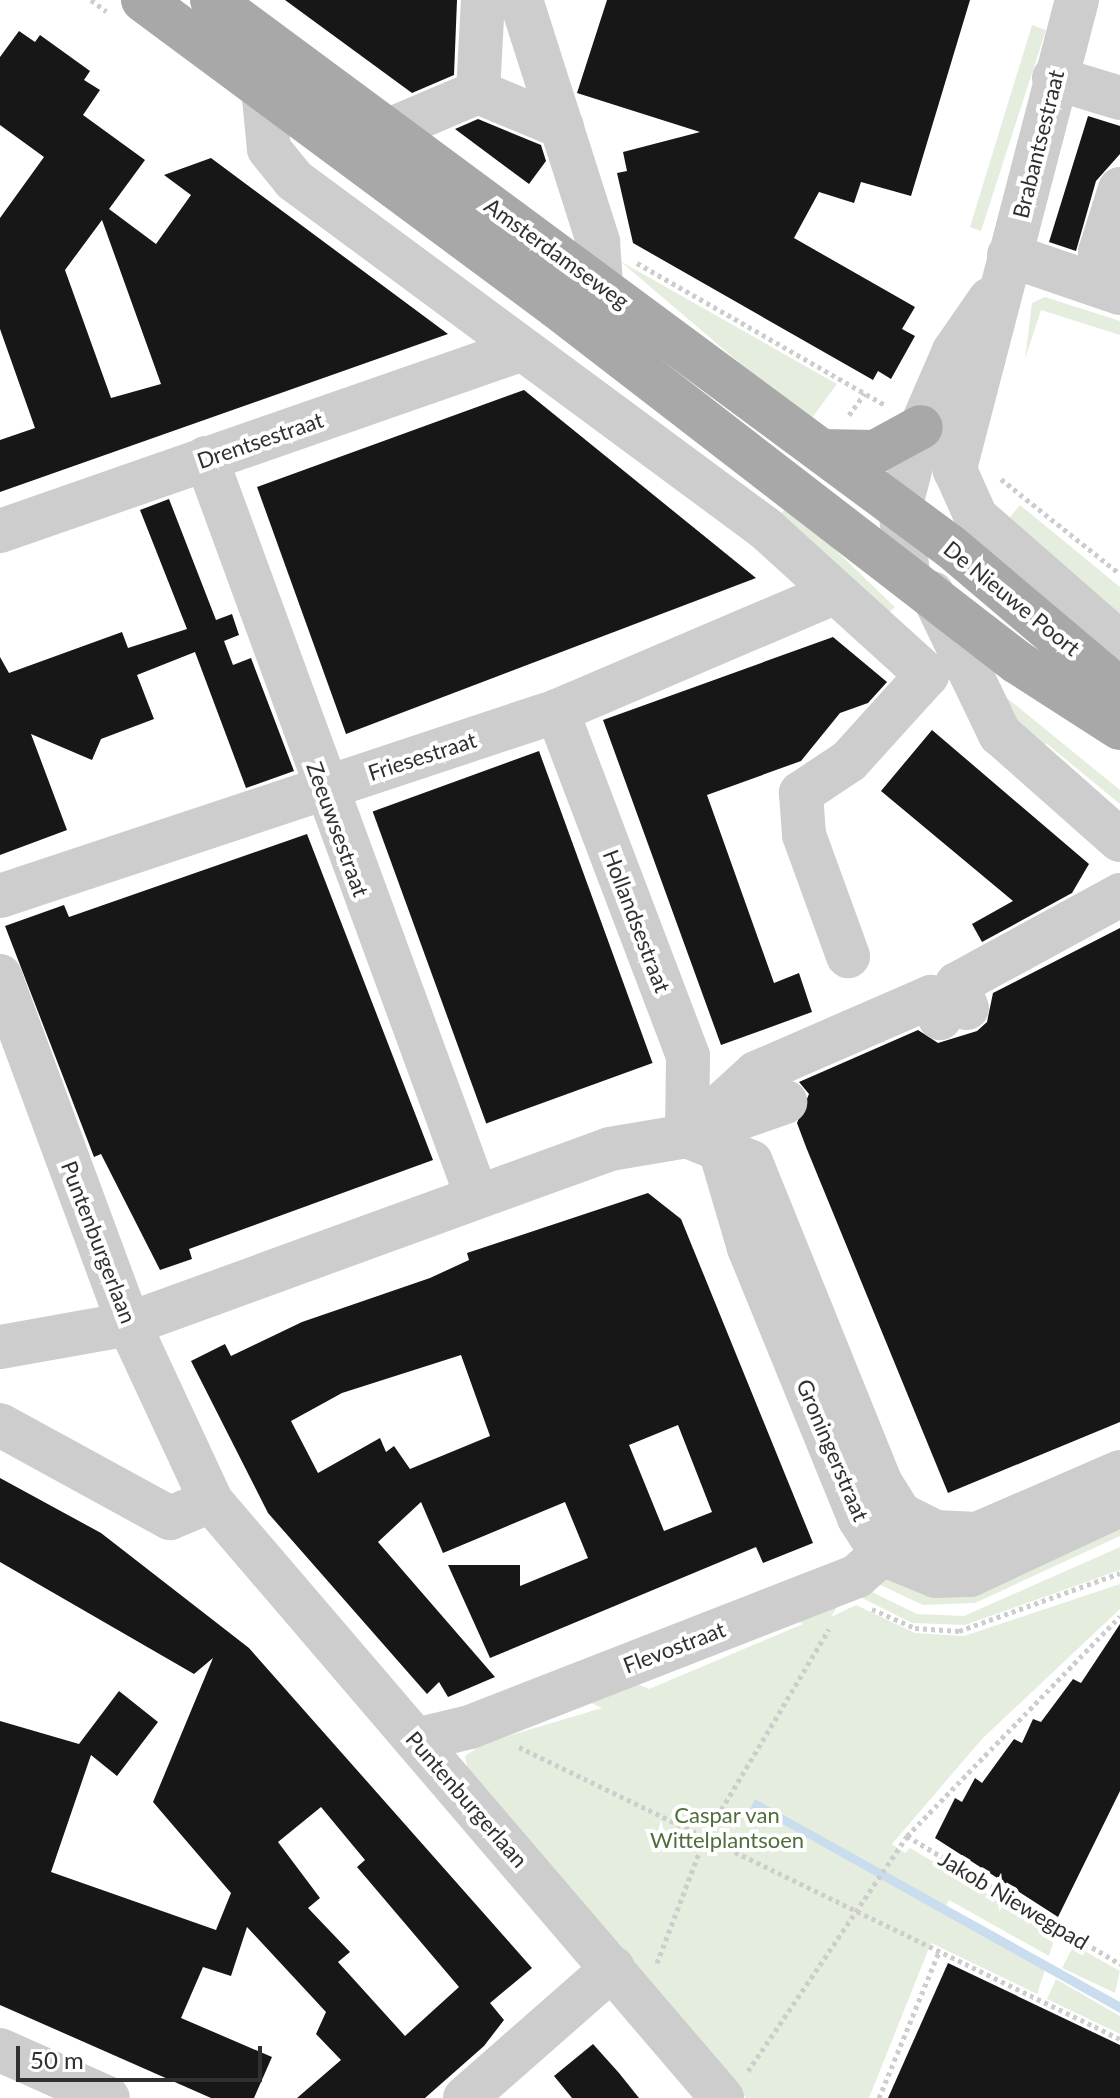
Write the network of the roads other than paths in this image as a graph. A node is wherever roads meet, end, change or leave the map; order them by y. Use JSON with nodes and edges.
{"nodes":[{"id":1,"x":143,"y":0,"type":"edge"},
{"id":2,"x":212,"y":0,"type":"edge"},
{"id":3,"x":483,"y":0,"type":"edge"},
{"id":4,"x":521,"y":0,"type":"edge"},
{"id":5,"x":1077,"y":0,"type":"edge"},
{"id":6,"x":1054,"y":78,"type":"junction"},
{"id":7,"x":263,"y":88,"type":"junction"},
{"id":8,"x":478,"y":92,"type":"junction"},
{"id":9,"x":1120,"y":98,"type":"edge"},
{"id":10,"x":562,"y":127,"type":"junction"},
{"id":11,"x":389,"y":130,"type":"junction"},
{"id":12,"x":1120,"y":189,"type":"edge"},
{"id":13,"x":1120,"y":258,"type":"edge"},
{"id":14,"x":414,"y":270,"type":"junction"},
{"id":15,"x":1004,"y":272,"type":"junction"},
{"id":16,"x":601,"y":285,"type":"junction"},
{"id":17,"x":1120,"y":293,"type":"edge"},
{"id":18,"x":557,"y":307,"type":"junction"},
{"id":19,"x":520,"y":350,"type":"junction"},
{"id":20,"x":822,"y":451,"type":"junction"},
{"id":21,"x":945,"y":455,"type":"junction"},
{"id":22,"x":206,"y":458,"type":"junction"},
{"id":23,"x":900,"y":509,"type":"junction"},
{"id":24,"x":0,"y":531,"type":"edge"},
{"id":25,"x":920,"y":583,"type":"junction"},
{"id":26,"x":834,"y":593,"type":"junction"},
{"id":27,"x":1050,"y":625,"type":"junction"},
{"id":28,"x":1120,"y":643,"type":"edge"},
{"id":29,"x":1017,"y":662,"type":"junction"},
{"id":30,"x":1120,"y":663,"type":"edge"},
{"id":31,"x":1120,"y":690,"type":"edge"},
{"id":32,"x":557,"y":711,"type":"junction"},
{"id":33,"x":1120,"y":728,"type":"edge"},
{"id":34,"x":1120,"y":757,"type":"edge"},
{"id":35,"x":323,"y":789,"type":"junction"},
{"id":36,"x":1120,"y":840,"type":"edge"},
{"id":37,"x":1120,"y":895,"type":"edge"},
{"id":38,"x":0,"y":896,"type":"edge"},
{"id":39,"x":848,"y":956,"type":"dead end"},
{"id":40,"x":0,"y":976,"type":"edge"},
{"id":41,"x":785,"y":1102,"type":"dead end"},
{"id":42,"x":703,"y":1141,"type":"junction"},
{"id":43,"x":477,"y":1197,"type":"junction"},
{"id":44,"x":129,"y":1324,"type":"junction"},
{"id":45,"x":0,"y":1347,"type":"edge"},
{"id":46,"x":0,"y":1425,"type":"edge"},
{"id":47,"x":1120,"y":1472,"type":"edge"},
{"id":48,"x":211,"y":1501,"type":"junction"},
{"id":49,"x":1120,"y":1505,"type":"edge"},
{"id":50,"x":915,"y":1524,"type":"junction"},
{"id":51,"x":882,"y":1554,"type":"junction"},
{"id":52,"x":416,"y":1740,"type":"junction"},
{"id":53,"x":613,"y":1968,"type":"junction"},
{"id":54,"x":0,"y":2050,"type":"edge"},
{"id":55,"x":730,"y":2092,"type":"edge"},
{"id":56,"x":108,"y":2098,"type":"edge"},
{"id":57,"x":465,"y":2098,"type":"edge"}],
"edges":[{"from":1,"to":7,"type":"main road","name":"Amsterdamseweg"},
{"from":2,"to":11,"type":"main road","name":"Amsterdamseweg"},
{"from":3,"to":8,"type":"street"},
{"from":4,"to":10,"type":"street"},
{"from":5,"to":6,"type":"street","name":"Brabantsestraat"},
{"from":6,"to":9,"type":"street"},
{"from":6,"to":15,"type":"street","name":"Brabantsestraat"},
{"from":7,"to":14,"type":"street","name":"Amsterdamseweg"},
{"from":7,"to":18,"type":"main road","name":"Amsterdamseweg"},
{"from":8,"to":10,"type":"street"},
{"from":8,"to":11,"type":"street"},
{"from":10,"to":16,"type":"street"},
{"from":11,"to":16,"type":"main road","name":"Amsterdamseweg"},
{"from":12,"to":13,"type":"street"},
{"from":14,"to":18,"type":"street","name":"Amsterdamseweg"},
{"from":14,"to":19,"type":"street","name":"Amsterdamseweg"},
{"from":15,"to":17,"type":"street"},
{"from":15,"to":21,"type":"street","name":"Brabantsestraat"},
{"from":16,"to":20,"type":"main road","name":"Amsterdamseweg"},
{"from":18,"to":25,"type":"main road","name":"Amsterdamseweg"},
{"from":19,"to":22,"type":"street","name":"Drentsestraat"},
{"from":19,"to":26,"type":"street","name":"Amsterdamseweg"},
{"from":20,"to":21,"type":"main road"},
{"from":20,"to":23,"type":"main road","name":"Amsterdamseweg"},
{"from":21,"to":23,"type":"street","name":"Brabantsestraat"},
{"from":21,"to":28,"type":"street","name":"De Nieuwe Poort"},
{"from":22,"to":24,"type":"street","name":"Drentsestraat"},
{"from":22,"to":35,"type":"street","name":"Zeeuwsestraat"},
{"from":23,"to":25,"type":"street","name":"Brabantsestraat"},
{"from":23,"to":27,"type":"main road","name":"De Nieuwe Poort"},
{"from":25,"to":29,"type":"main road","name":"De Nieuwe Poort"},
{"from":25,"to":36,"type":"street"},
{"from":26,"to":32,"type":"street","name":"Friesestraat"},
{"from":26,"to":39,"type":"street","name":"Amsterdamseweg"},
{"from":27,"to":30,"type":"main road"},
{"from":27,"to":31,"type":"main road","name":"De Nieuwe Poort"},
{"from":29,"to":33,"type":"main road","name":"De Nieuwe Poort"},
{"from":29,"to":34,"type":"main road"},
{"from":32,"to":35,"type":"street","name":"Friesestraat"},
{"from":32,"to":42,"type":"street","name":"Hollandsestraat"},
{"from":35,"to":38,"type":"street","name":"Friesestraat"},
{"from":35,"to":43,"type":"street","name":"Zeeuwsestraat"},
{"from":37,"to":42,"type":"street"},
{"from":40,"to":44,"type":"street","name":"Puntenburgerlaan"},
{"from":41,"to":42,"type":"street"},
{"from":42,"to":43,"type":"street"},
{"from":42,"to":50,"type":"street","name":"Groningerstraat"},
{"from":42,"to":51,"type":"street","name":"Groningerstraat"},
{"from":43,"to":44,"type":"street"},
{"from":44,"to":45,"type":"street"},
{"from":44,"to":48,"type":"street","name":"Puntenburgerlaan"},
{"from":46,"to":48,"type":"street"},
{"from":47,"to":50,"type":"street"},
{"from":48,"to":52,"type":"street","name":"Puntenburgerlaan"},
{"from":49,"to":51,"type":"street"},
{"from":50,"to":51,"type":"street","name":"Flevostraat"},
{"from":51,"to":52,"type":"street","name":"Flevostraat"},
{"from":52,"to":53,"type":"street","name":"Puntenburgerlaan"},
{"from":53,"to":55,"type":"street","name":"Puntenburgerlaan"},
{"from":53,"to":57,"type":"street"},
{"from":54,"to":56,"type":"street"}]}
